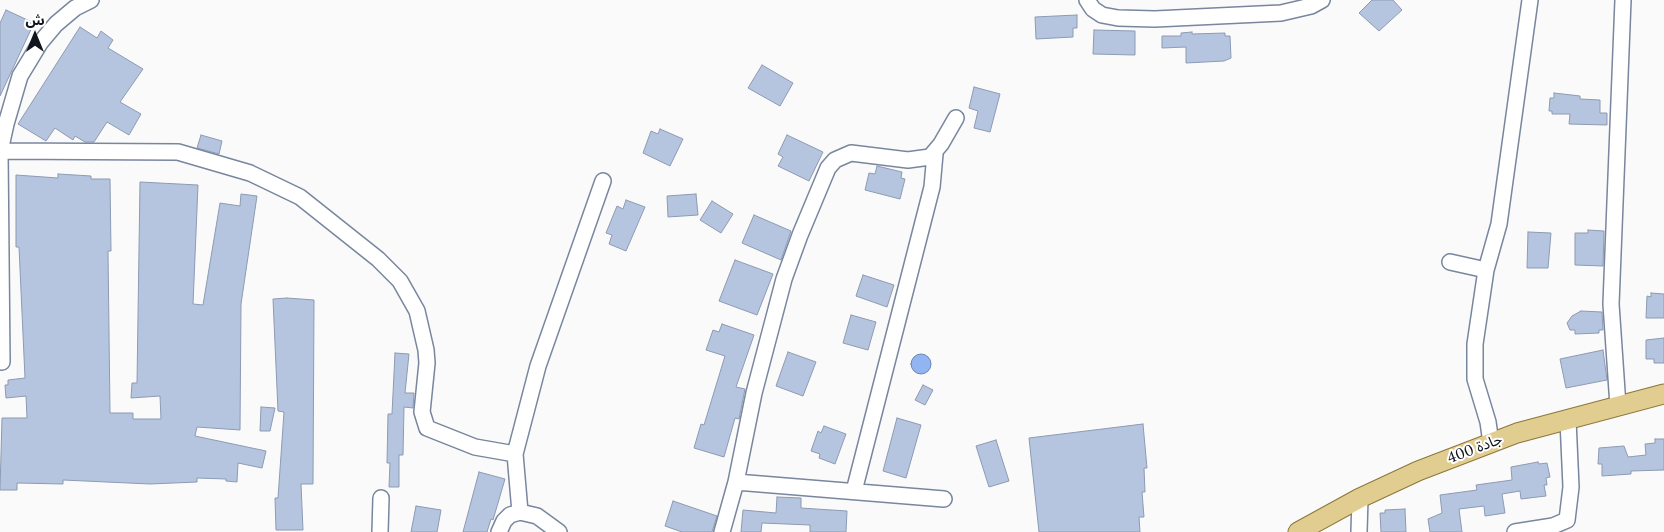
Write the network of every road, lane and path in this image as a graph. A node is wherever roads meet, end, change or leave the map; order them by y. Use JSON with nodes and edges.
{"nodes":[{"id":1,"x":91,"y":0,"type":"edge"},
{"id":2,"x":1087,"y":0,"type":"edge"},
{"id":3,"x":1322,"y":0,"type":"edge"},
{"id":4,"x":1530,"y":0,"type":"edge"},
{"id":5,"x":1623,"y":0,"type":"edge"},
{"id":6,"x":1267,"y":7,"type":"edge"},
{"id":7,"x":956,"y":118,"type":"dead end"},
{"id":8,"x":0,"y":151,"type":"edge"},
{"id":9,"x":934,"y":154,"type":"junction"},
{"id":10,"x":603,"y":180,"type":"dead end"},
{"id":11,"x":1450,"y":262,"type":"dead end"},
{"id":12,"x":1486,"y":270,"type":"junction"},
{"id":13,"x":2,"y":362,"type":"dead end"},
{"id":14,"x":1664,"y":394,"type":"edge"},
{"id":15,"x":1618,"y":406,"type":"junction"},
{"id":16,"x":1568,"y":420,"type":"junction"},
{"id":17,"x":1491,"y":443,"type":"junction"},
{"id":18,"x":515,"y":454,"type":"junction"},
{"id":19,"x":736,"y":482,"type":"junction"},
{"id":20,"x":854,"y":491,"type":"junction"},
{"id":21,"x":381,"y":498,"type":"dead end"},
{"id":22,"x":1360,"y":498,"type":"junction"},
{"id":23,"x":944,"y":499,"type":"dead end"},
{"id":24,"x":520,"y":512,"type":"junction"},
{"id":25,"x":1321,"y":526,"type":"edge"},
{"id":26,"x":1570,"y":526,"type":"edge"},
{"id":27,"x":380,"y":532,"type":"edge"},
{"id":28,"x":499,"y":532,"type":"edge"},
{"id":29,"x":559,"y":532,"type":"edge"},
{"id":30,"x":722,"y":532,"type":"edge"},
{"id":31,"x":1298,"y":532,"type":"edge"},
{"id":32,"x":1358,"y":532,"type":"edge"},
{"id":33,"x":1515,"y":532,"type":"edge"}],
"edges":[{"from":1,"to":8,"type":"street"},
{"from":2,"to":6,"type":"street"},
{"from":3,"to":6,"type":"street"},
{"from":4,"to":12,"type":"street"},
{"from":5,"to":15,"type":"street"},
{"from":7,"to":9,"type":"street"},
{"from":8,"to":13,"type":"street"},
{"from":8,"to":18,"type":"street"},
{"from":9,"to":19,"type":"street"},
{"from":9,"to":20,"type":"street"},
{"from":10,"to":18,"type":"street"},
{"from":11,"to":12,"type":"street"},
{"from":12,"to":17,"type":"street"},
{"from":14,"to":15,"type":"main road","name":"جادة 400"},
{"from":15,"to":16,"type":"main road","name":"جادة 400"},
{"from":16,"to":17,"type":"main road","name":"جادة 400"},
{"from":16,"to":26,"type":"street"},
{"from":17,"to":22,"type":"main road","name":"جادة 400"},
{"from":18,"to":24,"type":"street"},
{"from":19,"to":20,"type":"street"},
{"from":19,"to":30,"type":"street"},
{"from":20,"to":23,"type":"street"},
{"from":21,"to":27,"type":"street"},
{"from":22,"to":25,"type":"main road","name":"جادة 400"},
{"from":22,"to":32,"type":"street"},
{"from":24,"to":28,"type":"street"},
{"from":24,"to":29,"type":"street"},
{"from":25,"to":31,"type":"main road","name":"جادة 400"},
{"from":26,"to":33,"type":"street"}]}
